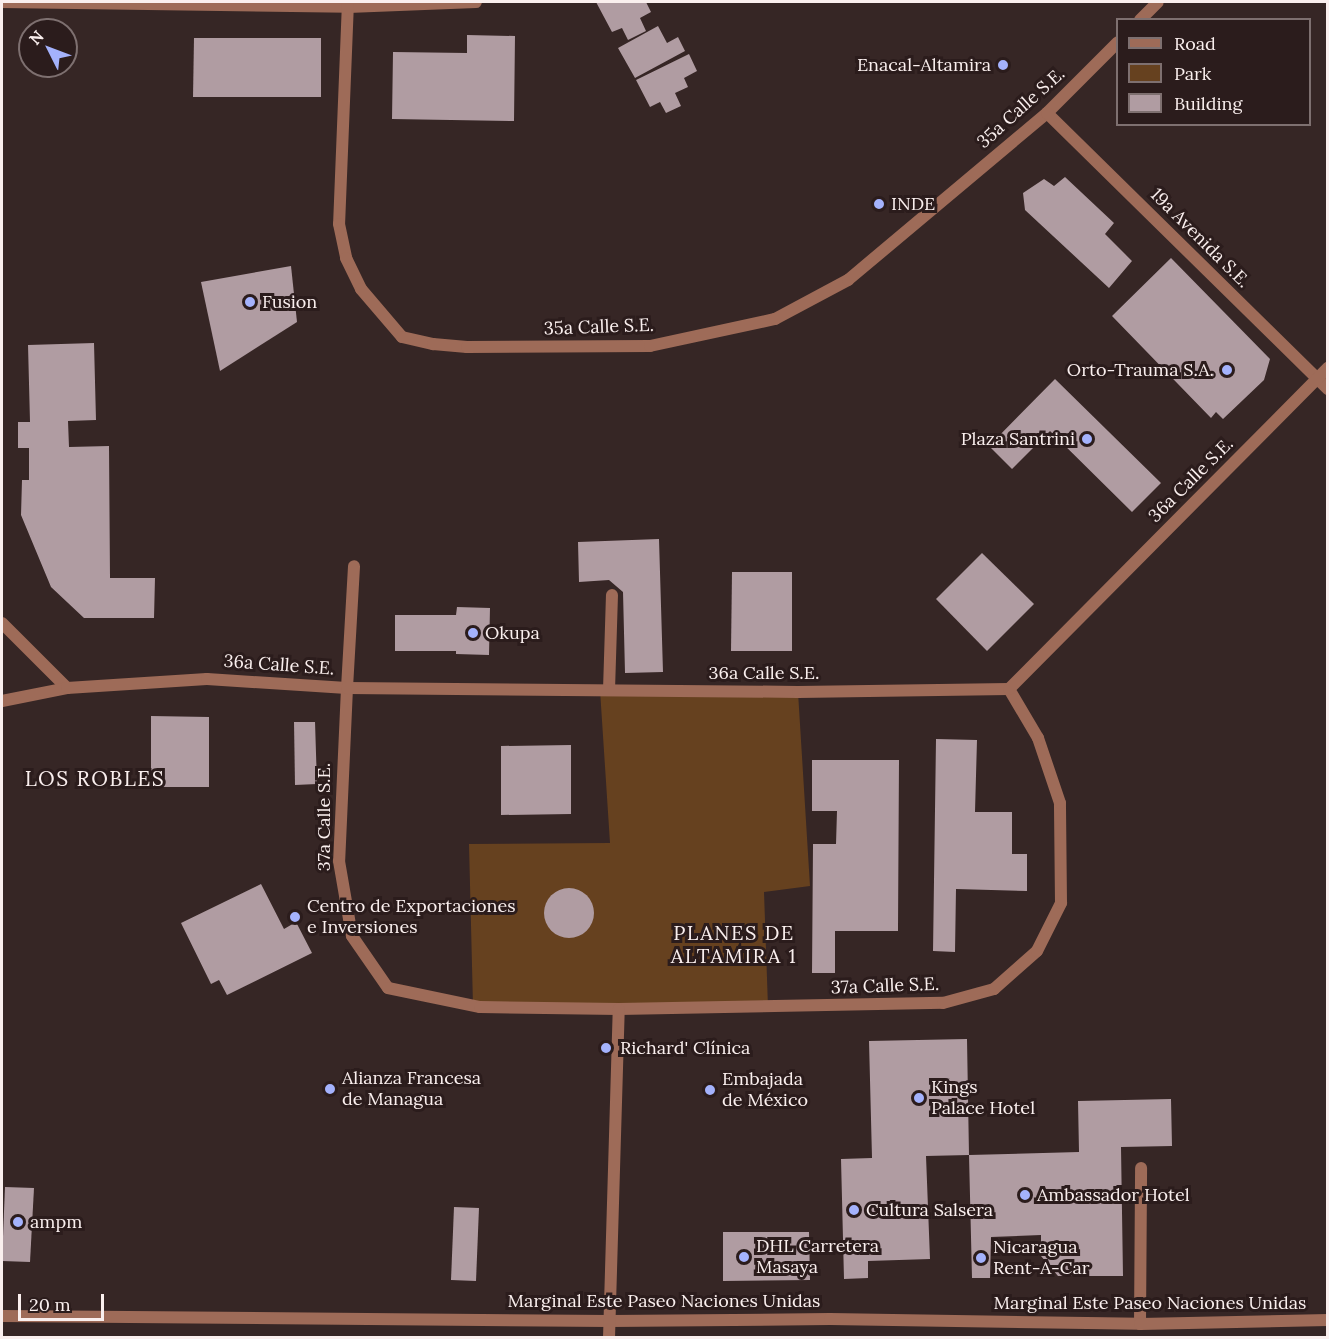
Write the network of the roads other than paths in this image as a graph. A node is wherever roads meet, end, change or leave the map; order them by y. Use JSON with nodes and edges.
{"nodes":[{"id":1,"x":2,"y":2,"type":"edge"},
{"id":2,"x":476,"y":2,"type":"edge"},
{"id":3,"x":1158,"y":2,"type":"edge"},
{"id":4,"x":348,"y":4,"type":"edge"},
{"id":5,"x":1142,"y":18,"type":"edge"},
{"id":6,"x":1116,"y":44,"type":"edge"},
{"id":7,"x":1047,"y":113,"type":"junction"},
{"id":8,"x":1328,"y":368,"type":"edge"},
{"id":9,"x":1317,"y":379,"type":"junction"},
{"id":10,"x":1328,"y":389,"type":"edge"},
{"id":11,"x":354,"y":566,"type":"dead end"},
{"id":12,"x":612,"y":594,"type":"dead end"},
{"id":13,"x":2,"y":623,"type":"edge"},
{"id":14,"x":67,"y":688,"type":"junction"},
{"id":15,"x":347,"y":688,"type":"junction"},
{"id":16,"x":1009,"y":689,"type":"junction"},
{"id":17,"x":609,"y":690,"type":"junction"},
{"id":18,"x":2,"y":701,"type":"edge"},
{"id":19,"x":619,"y":1009,"type":"junction"},
{"id":20,"x":1141,"y":1168,"type":"dead end"},
{"id":21,"x":2,"y":1316,"type":"edge"},
{"id":22,"x":1328,"y":1320,"type":"edge"},
{"id":23,"x":610,"y":1321,"type":"junction"},
{"id":24,"x":1140,"y":1324,"type":"junction"},
{"id":25,"x":609,"y":1338,"type":"edge"}],
"edges":[{"from":1,"to":4,"type":"street"},
{"from":2,"to":4,"type":"street"},
{"from":3,"to":5,"type":"street"},
{"from":4,"to":7,"type":"street","name":"35a Calle S.E."},
{"from":6,"to":7,"type":"street","name":"35a Calle S.E."},
{"from":7,"to":9,"type":"street","name":"19a Avenida S.E."},
{"from":8,"to":9,"type":"street","name":"36a Calle S.E."},
{"from":9,"to":10,"type":"street","name":"19a Avenida S.E."},
{"from":9,"to":16,"type":"street","name":"36a Calle S.E."},
{"from":11,"to":15,"type":"street","name":"37a Calle S.E."},
{"from":12,"to":17,"type":"street"},
{"from":13,"to":14,"type":"street"},
{"from":14,"to":15,"type":"street","name":"36a Calle S.E."},
{"from":14,"to":18,"type":"street","name":"36a Calle S.E."},
{"from":15,"to":17,"type":"street","name":"36a Calle S.E."},
{"from":15,"to":19,"type":"street","name":"37a Calle S.E."},
{"from":16,"to":17,"type":"street","name":"36a Calle S.E."},
{"from":16,"to":19,"type":"street","name":"37a Calle S.E."},
{"from":19,"to":23,"type":"street"},
{"from":20,"to":24,"type":"street"},
{"from":21,"to":23,"type":"street","name":"Marginal Este Paseo Naciones Unidas"},
{"from":22,"to":24,"type":"street","name":"Marginal Este Paseo Naciones Unidas"},
{"from":23,"to":24,"type":"street","name":"Marginal Este Paseo Naciones Unidas"},
{"from":23,"to":25,"type":"street"}]}
